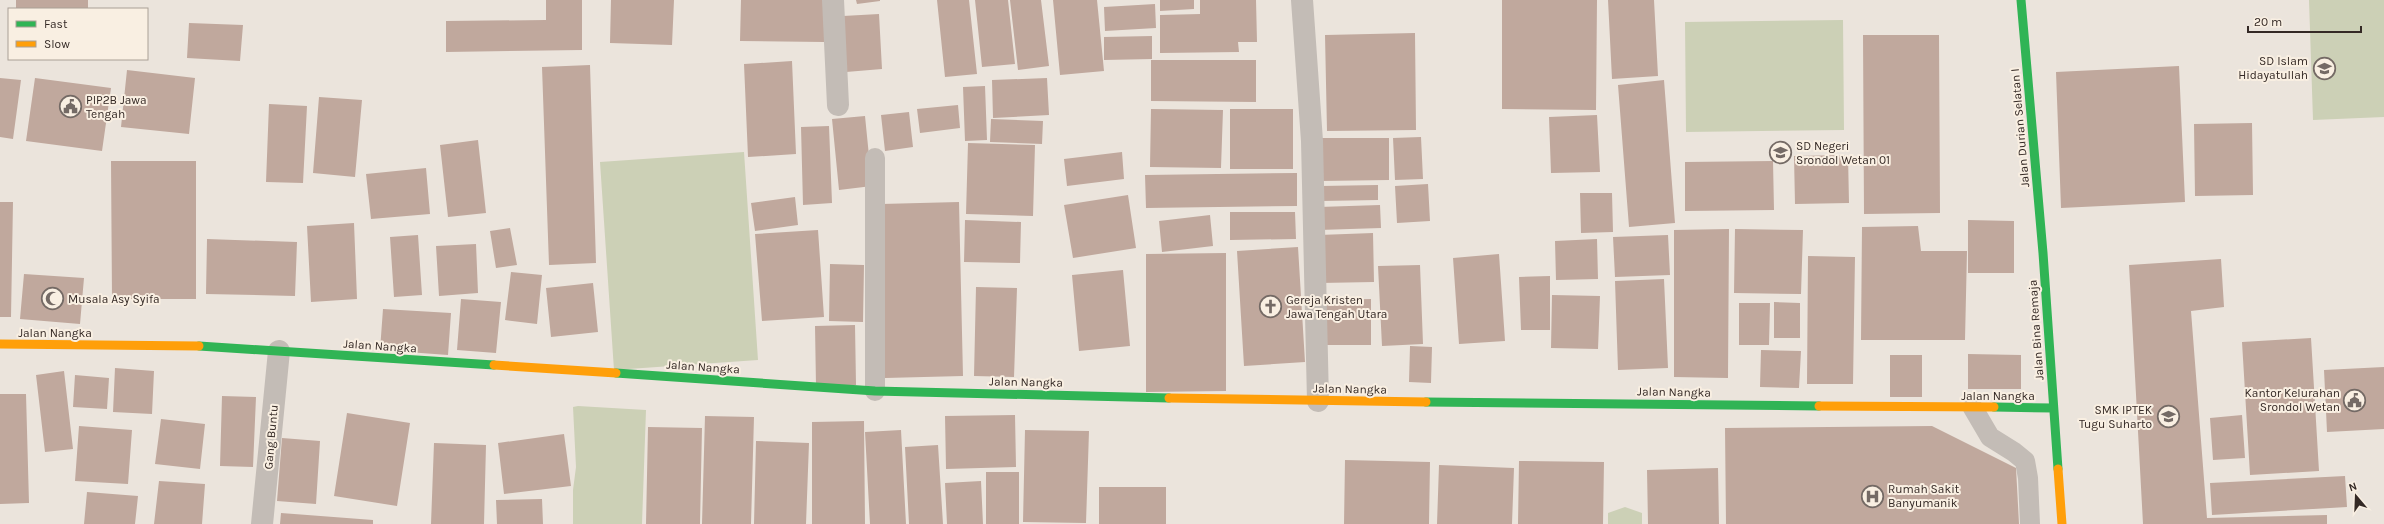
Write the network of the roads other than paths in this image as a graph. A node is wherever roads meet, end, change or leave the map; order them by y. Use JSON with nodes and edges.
{"nodes":[{"id":1,"x":833,"y":0,"type":"edge"},
{"id":2,"x":1302,"y":0,"type":"edge"},
{"id":3,"x":2021,"y":0,"type":"edge"},
{"id":4,"x":838,"y":105,"type":"dead end"},
{"id":5,"x":875,"y":158,"type":"dead end"},
{"id":6,"x":2043,"y":253,"type":"joint"},
{"id":7,"x":0,"y":344,"type":"edge"},
{"id":8,"x":279,"y":351,"type":"junction"},
{"id":9,"x":875,"y":391,"type":"junction"},
{"id":10,"x":1318,"y":401,"type":"junction"},
{"id":11,"x":1973,"y":408,"type":"junction"},
{"id":12,"x":2053,"y":408,"type":"junction"},
{"id":13,"x":262,"y":524,"type":"edge"},
{"id":14,"x":2030,"y":524,"type":"edge"},
{"id":15,"x":2062,"y":524,"type":"edge"}],
"edges":[{"from":1,"to":4,"type":"street"},
{"from":2,"to":10,"type":"street"},
{"from":3,"to":6,"type":"street","name":"Jalan Durian Selatan I"},
{"from":5,"to":9,"type":"lane"},
{"from":6,"to":12,"type":"street","name":"Jalan Bina Remaja"},
{"from":7,"to":8,"type":"street","name":"Jalan Nangka"},
{"from":8,"to":9,"type":"street","name":"Jalan Nangka"},
{"from":8,"to":13,"type":"street","name":"Gang Buntu"},
{"from":9,"to":10,"type":"street","name":"Jalan Nangka"},
{"from":10,"to":11,"type":"street","name":"Jalan Nangka"},
{"from":11,"to":12,"type":"street","name":"Jalan Nangka"},
{"from":11,"to":14,"type":"lane"},
{"from":12,"to":15,"type":"street","name":"Jalan Bina Remaja"}]}
